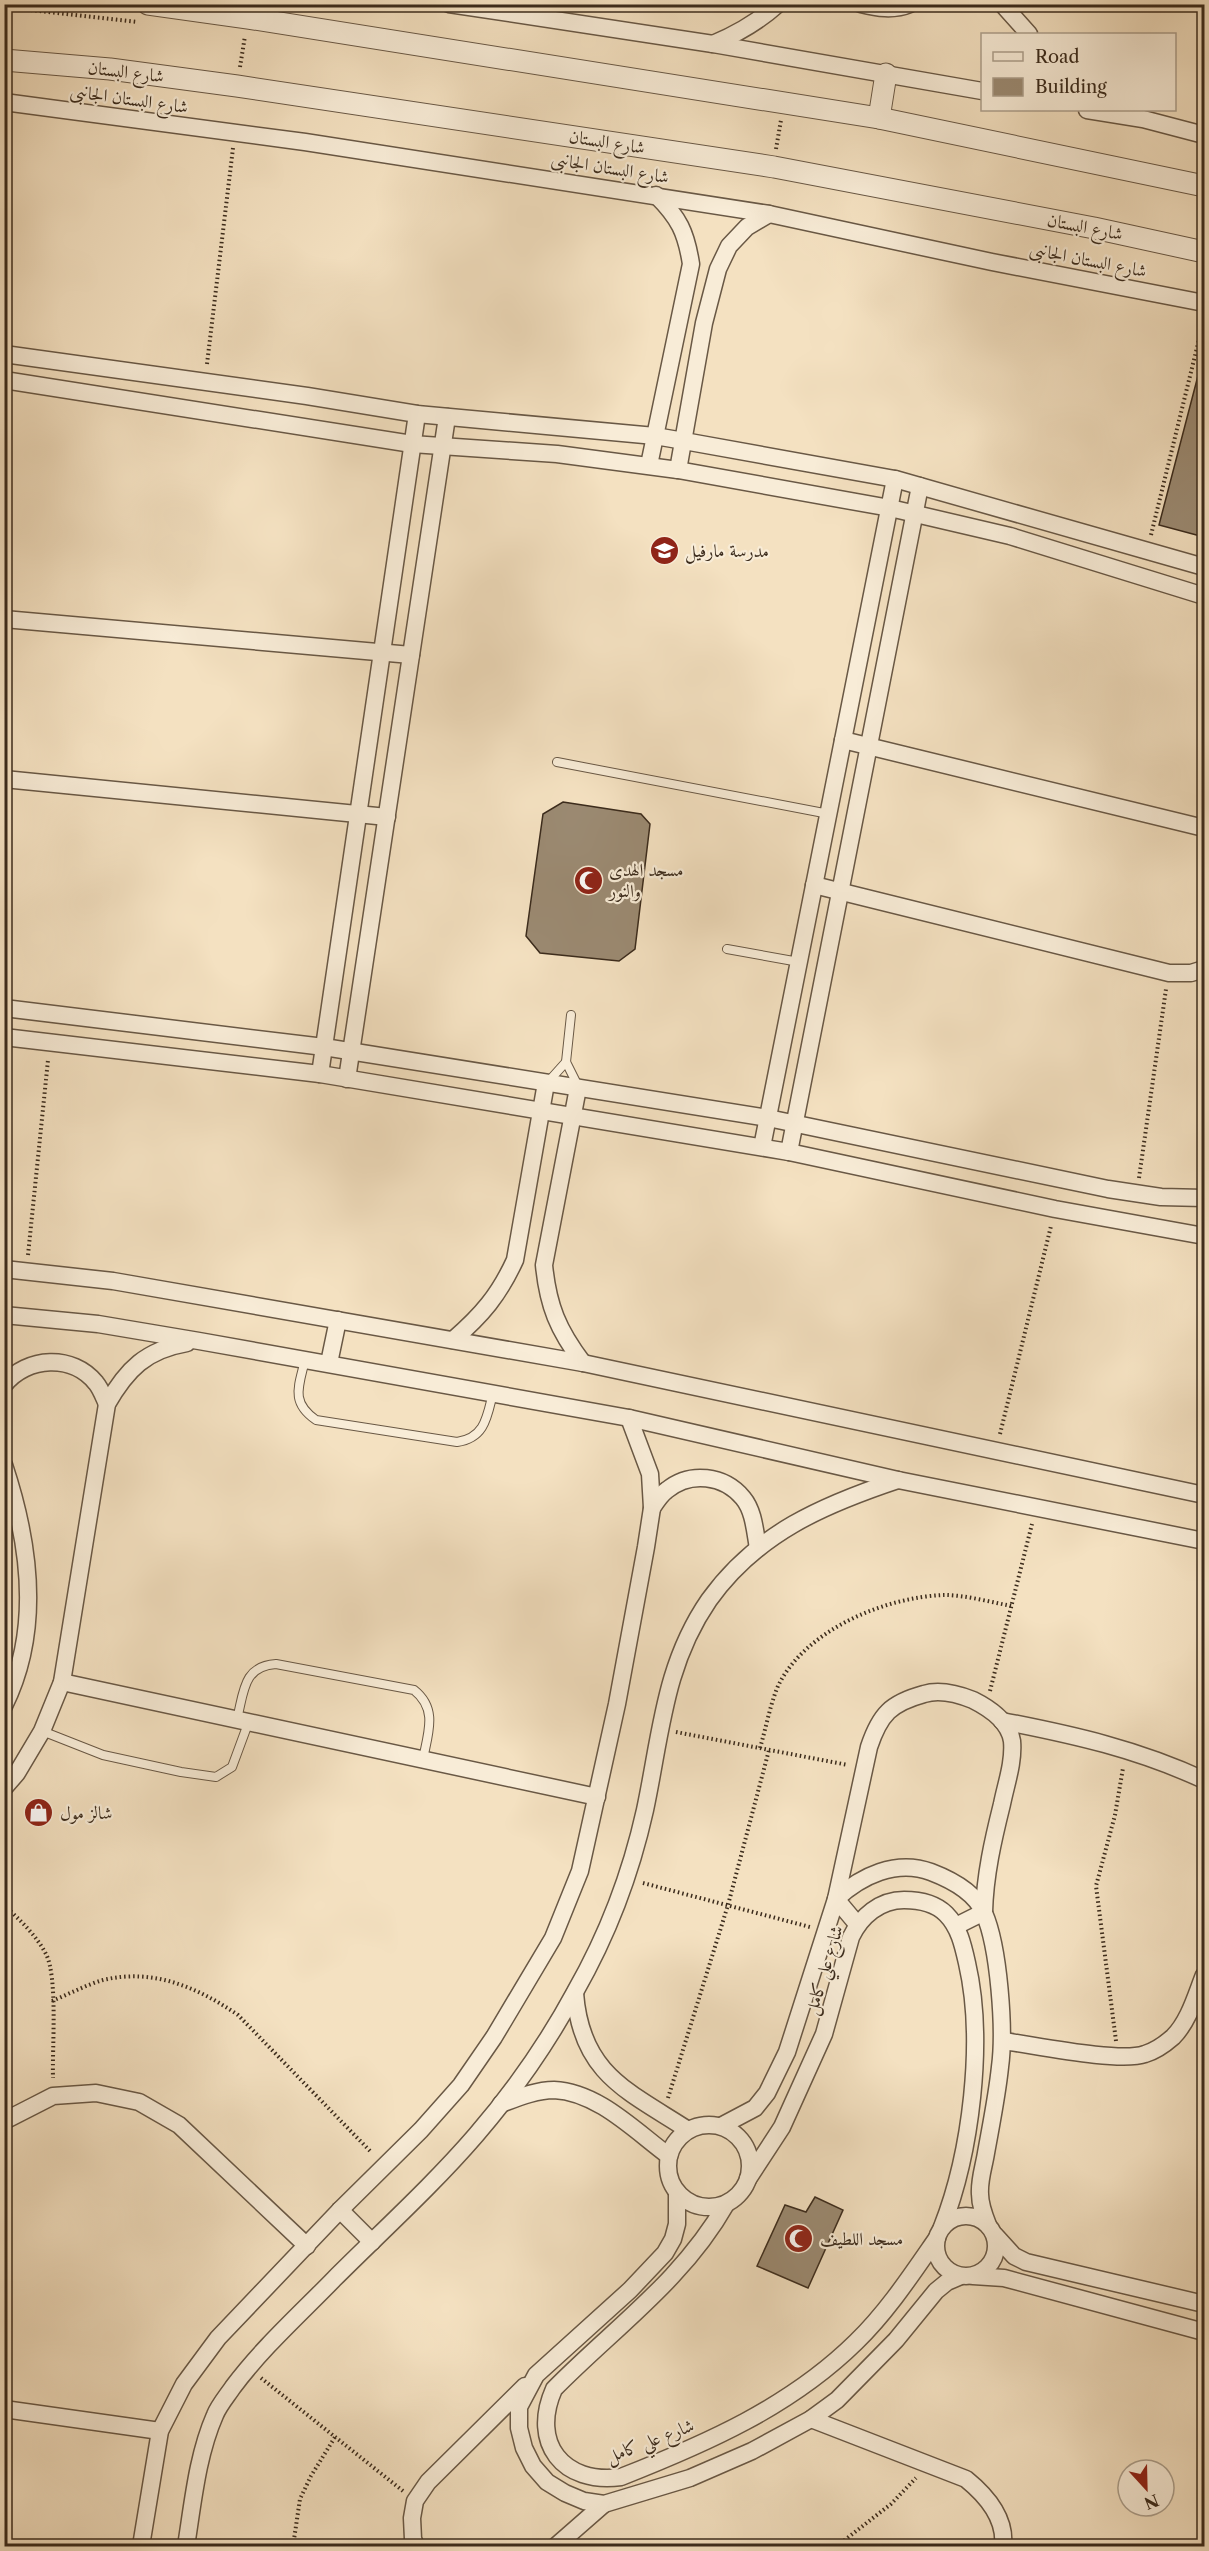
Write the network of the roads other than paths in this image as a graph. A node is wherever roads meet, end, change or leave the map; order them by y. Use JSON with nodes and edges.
{"nodes":[{"id":1,"x":148,"y":4,"type":"edge"},
{"id":2,"x":449,"y":4,"type":"edge"},
{"id":3,"x":778,"y":4,"type":"edge"},
{"id":4,"x":861,"y":4,"type":"edge"},
{"id":5,"x":910,"y":4,"type":"edge"},
{"id":6,"x":1002,"y":4,"type":"edge"},
{"id":7,"x":1028,"y":33,"type":"edge"},
{"id":8,"x":712,"y":44,"type":"junction"},
{"id":9,"x":4,"y":60,"type":"edge"},
{"id":10,"x":886,"y":74,"type":"junction"},
{"id":11,"x":981,"y":91,"type":"edge"},
{"id":12,"x":4,"y":102,"type":"edge"},
{"id":13,"x":1092,"y":111,"type":"edge"},
{"id":14,"x":1128,"y":111,"type":"edge"},
{"id":15,"x":879,"y":118,"type":"junction"},
{"id":16,"x":1143,"y":119,"type":"junction"},
{"id":17,"x":1204,"y":135,"type":"edge"},
{"id":18,"x":1204,"y":186,"type":"edge"},
{"id":19,"x":657,"y":195,"type":"junction"},
{"id":20,"x":769,"y":214,"type":"junction"},
{"id":21,"x":1204,"y":252,"type":"edge"},
{"id":22,"x":1204,"y":303,"type":"edge"},
{"id":23,"x":4,"y":354,"type":"edge"},
{"id":24,"x":4,"y":380,"type":"edge"},
{"id":25,"x":417,"y":414,"type":"junction"},
{"id":26,"x":447,"y":417,"type":"junction"},
{"id":27,"x":655,"y":436,"type":"junction"},
{"id":28,"x":684,"y":441,"type":"junction"},
{"id":29,"x":412,"y":444,"type":"junction"},
{"id":30,"x":443,"y":445,"type":"junction"},
{"id":31,"x":649,"y":465,"type":"junction"},
{"id":32,"x":678,"y":470,"type":"junction"},
{"id":33,"x":895,"y":479,"type":"junction"},
{"id":34,"x":920,"y":486,"type":"junction"},
{"id":35,"x":890,"y":508,"type":"junction"},
{"id":36,"x":914,"y":515,"type":"junction"},
{"id":37,"x":1204,"y":567,"type":"edge"},
{"id":38,"x":1204,"y":596,"type":"edge"},
{"id":39,"x":4,"y":619,"type":"edge"},
{"id":40,"x":382,"y":654,"type":"junction"},
{"id":41,"x":411,"y":655,"type":"junction"},
{"id":42,"x":843,"y":740,"type":"junction"},
{"id":43,"x":869,"y":747,"type":"junction"},
{"id":44,"x":557,"y":762,"type":"dead end"},
{"id":45,"x":4,"y":779,"type":"edge"},
{"id":46,"x":358,"y":813,"type":"junction"},
{"id":47,"x":829,"y":814,"type":"junction"},
{"id":48,"x":387,"y":817,"type":"junction"},
{"id":49,"x":1204,"y":828,"type":"edge"},
{"id":50,"x":814,"y":885,"type":"junction"},
{"id":51,"x":840,"y":892,"type":"junction"},
{"id":52,"x":727,"y":949,"type":"dead end"},
{"id":53,"x":799,"y":962,"type":"junction"},
{"id":54,"x":1204,"y":969,"type":"edge"},
{"id":55,"x":4,"y":1008,"type":"edge"},
{"id":56,"x":571,"y":1015,"type":"dead end"},
{"id":57,"x":4,"y":1037,"type":"edge"},
{"id":58,"x":324,"y":1047,"type":"junction"},
{"id":59,"x":351,"y":1051,"type":"junction"},
{"id":60,"x":566,"y":1062,"type":"junction"},
{"id":61,"x":320,"y":1074,"type":"junction"},
{"id":62,"x":347,"y":1078,"type":"junction"},
{"id":63,"x":546,"y":1083,"type":"junction"},
{"id":64,"x":578,"y":1088,"type":"junction"},
{"id":65,"x":541,"y":1111,"type":"junction"},
{"id":66,"x":572,"y":1116,"type":"junction"},
{"id":67,"x":768,"y":1118,"type":"junction"},
{"id":68,"x":795,"y":1123,"type":"junction"},
{"id":69,"x":762,"y":1148,"type":"junction"},
{"id":70,"x":789,"y":1152,"type":"junction"},
{"id":71,"x":1204,"y":1198,"type":"edge"},
{"id":72,"x":1204,"y":1236,"type":"edge"},
{"id":73,"x":4,"y":1269,"type":"edge"},
{"id":74,"x":4,"y":1315,"type":"edge"},
{"id":75,"x":338,"y":1320,"type":"junction"},
{"id":76,"x":453,"y":1340,"type":"junction"},
{"id":77,"x":200,"y":1341,"type":"junction"},
{"id":78,"x":305,"y":1359,"type":"junction"},
{"id":79,"x":329,"y":1363,"type":"junction"},
{"id":80,"x":583,"y":1363,"type":"junction"},
{"id":81,"x":4,"y":1385,"type":"edge"},
{"id":82,"x":493,"y":1393,"type":"junction"},
{"id":83,"x":107,"y":1404,"type":"junction"},
{"id":84,"x":629,"y":1418,"type":"junction"},
{"id":85,"x":4,"y":1465,"type":"edge"},
{"id":86,"x":898,"y":1480,"type":"junction"},
{"id":87,"x":1204,"y":1495,"type":"edge"},
{"id":88,"x":652,"y":1508,"type":"junction"},
{"id":89,"x":1204,"y":1541,"type":"edge"},
{"id":90,"x":758,"y":1548,"type":"junction"},
{"id":91,"x":62,"y":1682,"type":"junction"},
{"id":92,"x":4,"y":1706,"type":"edge"},
{"id":93,"x":243,"y":1720,"type":"junction"},
{"id":94,"x":1002,"y":1721,"type":"junction"},
{"id":95,"x":42,"y":1731,"type":"junction"},
{"id":96,"x":423,"y":1759,"type":"junction"},
{"id":97,"x":1204,"y":1780,"type":"edge"},
{"id":98,"x":4,"y":1788,"type":"edge"},
{"id":99,"x":597,"y":1797,"type":"junction"},
{"id":100,"x":836,"y":1899,"type":"junction"},
{"id":101,"x":984,"y":1912,"type":"junction"},
{"id":102,"x":857,"y":1924,"type":"junction"},
{"id":103,"x":956,"y":1926,"type":"junction"},
{"id":104,"x":1204,"y":1975,"type":"edge"},
{"id":105,"x":575,"y":1994,"type":"junction"},
{"id":106,"x":1003,"y":2041,"type":"junction"},
{"id":107,"x":501,"y":2104,"type":"junction"},
{"id":108,"x":4,"y":2121,"type":"edge"},
{"id":109,"x":721,"y":2126,"type":"junction"},
{"id":110,"x":688,"y":2130,"type":"junction"},
{"id":111,"x":669,"y":2156,"type":"junction"},
{"id":112,"x":748,"y":2179,"type":"junction"},
{"id":113,"x":677,"y":2192,"type":"junction"},
{"id":114,"x":726,"y":2204,"type":"junction"},
{"id":115,"x":340,"y":2210,"type":"junction"},
{"id":116,"x":991,"y":2230,"type":"junction"},
{"id":117,"x":940,"y":2233,"type":"junction"},
{"id":118,"x":372,"y":2242,"type":"junction"},
{"id":119,"x":307,"y":2246,"type":"junction"},
{"id":120,"x":967,"y":2276,"type":"junction"},
{"id":121,"x":1204,"y":2304,"type":"edge"},
{"id":122,"x":1204,"y":2332,"type":"edge"},
{"id":123,"x":536,"y":2375,"type":"junction"},
{"id":124,"x":554,"y":2389,"type":"junction"},
{"id":125,"x":4,"y":2409,"type":"edge"},
{"id":126,"x":811,"y":2419,"type":"junction"},
{"id":127,"x":160,"y":2431,"type":"junction"},
{"id":128,"x":621,"y":2477,"type":"junction"},
{"id":129,"x":626,"y":2499,"type":"junction"},
{"id":130,"x":604,"y":2504,"type":"junction"},
{"id":131,"x":141,"y":2547,"type":"edge"},
{"id":132,"x":186,"y":2547,"type":"edge"},
{"id":133,"x":416,"y":2547,"type":"edge"},
{"id":134,"x":556,"y":2547,"type":"edge"},
{"id":135,"x":1003,"y":2547,"type":"edge"}],
"edges":[{"from":1,"to":15,"type":"street"},
{"from":2,"to":8,"type":"street"},
{"from":3,"to":8,"type":"street"},
{"from":4,"to":5,"type":"street"},
{"from":6,"to":7,"type":"street"},
{"from":8,"to":10,"type":"street"},
{"from":9,"to":21,"type":"street","name":"شارع البستان"},
{"from":10,"to":11,"type":"street"},
{"from":10,"to":15,"type":"street"},
{"from":12,"to":19,"type":"street","name":"شارع البستان الجانبى"},
{"from":13,"to":16,"type":"street"},
{"from":14,"to":16,"type":"street"},
{"from":15,"to":18,"type":"street"},
{"from":16,"to":17,"type":"street"},
{"from":19,"to":20,"type":"street","name":"شارع البستان الجانبى"},
{"from":19,"to":27,"type":"street"},
{"from":20,"to":22,"type":"street","name":"شارع البستان الجانبى"},
{"from":20,"to":28,"type":"street"},
{"from":23,"to":25,"type":"street"},
{"from":24,"to":29,"type":"street"},
{"from":25,"to":26,"type":"street"},
{"from":25,"to":29,"type":"street"},
{"from":26,"to":27,"type":"street"},
{"from":26,"to":30,"type":"street"},
{"from":27,"to":28,"type":"street"},
{"from":27,"to":31,"type":"street"},
{"from":28,"to":32,"type":"street"},
{"from":28,"to":33,"type":"street"},
{"from":29,"to":30,"type":"street"},
{"from":29,"to":40,"type":"street"},
{"from":30,"to":31,"type":"street"},
{"from":30,"to":41,"type":"street"},
{"from":31,"to":32,"type":"street"},
{"from":32,"to":35,"type":"street"},
{"from":33,"to":34,"type":"street"},
{"from":33,"to":35,"type":"street"},
{"from":34,"to":36,"type":"street"},
{"from":34,"to":37,"type":"street"},
{"from":35,"to":36,"type":"street"},
{"from":35,"to":42,"type":"street"},
{"from":36,"to":38,"type":"street"},
{"from":36,"to":43,"type":"street"},
{"from":39,"to":40,"type":"street"},
{"from":40,"to":41,"type":"street"},
{"from":40,"to":46,"type":"street"},
{"from":41,"to":48,"type":"street"},
{"from":42,"to":43,"type":"street"},
{"from":42,"to":47,"type":"street"},
{"from":43,"to":49,"type":"street"},
{"from":43,"to":51,"type":"street"},
{"from":44,"to":47,"type":"lane"},
{"from":45,"to":46,"type":"street"},
{"from":46,"to":48,"type":"street"},
{"from":46,"to":58,"type":"street"},
{"from":47,"to":50,"type":"street"},
{"from":48,"to":59,"type":"street"},
{"from":50,"to":51,"type":"street"},
{"from":50,"to":53,"type":"street"},
{"from":51,"to":54,"type":"street"},
{"from":51,"to":68,"type":"street"},
{"from":52,"to":53,"type":"lane"},
{"from":53,"to":67,"type":"street"},
{"from":55,"to":58,"type":"street"},
{"from":56,"to":60,"type":"lane"},
{"from":57,"to":61,"type":"street"},
{"from":58,"to":59,"type":"street"},
{"from":58,"to":61,"type":"street"},
{"from":59,"to":62,"type":"street"},
{"from":59,"to":63,"type":"street"},
{"from":60,"to":63,"type":"lane"},
{"from":60,"to":64,"type":"lane"},
{"from":61,"to":62,"type":"street"},
{"from":62,"to":65,"type":"street"},
{"from":63,"to":64,"type":"street"},
{"from":63,"to":65,"type":"street"},
{"from":64,"to":66,"type":"street"},
{"from":64,"to":67,"type":"street"},
{"from":65,"to":66,"type":"street"},
{"from":65,"to":76,"type":"street"},
{"from":66,"to":69,"type":"street"},
{"from":66,"to":80,"type":"street"},
{"from":67,"to":68,"type":"street"},
{"from":67,"to":69,"type":"street"},
{"from":68,"to":70,"type":"street"},
{"from":68,"to":71,"type":"street"},
{"from":69,"to":70,"type":"street"},
{"from":70,"to":72,"type":"street"},
{"from":73,"to":75,"type":"street"},
{"from":74,"to":77,"type":"street"},
{"from":75,"to":76,"type":"street"},
{"from":75,"to":79,"type":"street"},
{"from":76,"to":80,"type":"street"},
{"from":77,"to":78,"type":"street"},
{"from":77,"to":83,"type":"street"},
{"from":78,"to":79,"type":"street"},
{"from":78,"to":82,"type":"lane"},
{"from":79,"to":82,"type":"street"},
{"from":80,"to":87,"type":"street"},
{"from":81,"to":83,"type":"street"},
{"from":82,"to":84,"type":"street"},
{"from":83,"to":91,"type":"street"},
{"from":84,"to":86,"type":"street"},
{"from":84,"to":88,"type":"street"},
{"from":85,"to":92,"type":"street"},
{"from":86,"to":89,"type":"street"},
{"from":86,"to":90,"type":"street"},
{"from":88,"to":90,"type":"street"},
{"from":88,"to":99,"type":"street"},
{"from":90,"to":105,"type":"street"},
{"from":91,"to":93,"type":"street"},
{"from":91,"to":95,"type":"street"},
{"from":93,"to":95,"type":"lane"},
{"from":93,"to":96,"type":"street"},
{"from":93,"to":96,"type":"lane"},
{"from":94,"to":97,"type":"street"},
{"from":94,"to":100,"type":"street","name":"شارع علي كامل"},
{"from":94,"to":101,"type":"street","name":"شارع علي كامل"},
{"from":95,"to":98,"type":"street"},
{"from":96,"to":99,"type":"street"},
{"from":99,"to":115,"type":"street"},
{"from":100,"to":101,"type":"street","name":"شارع علي كامل"},
{"from":100,"to":102,"type":"street"},
{"from":100,"to":109,"type":"street","name":"شارع علي كامل"},
{"from":101,"to":103,"type":"street"},
{"from":101,"to":106,"type":"street","name":"شارع علي كامل"},
{"from":102,"to":103,"type":"street","name":"شارع علي كامل"},
{"from":102,"to":112,"type":"street","name":"شارع علي كامل"},
{"from":103,"to":117,"type":"street","name":"شارع علي كامل"},
{"from":104,"to":106,"type":"street"},
{"from":105,"to":107,"type":"street"},
{"from":105,"to":110,"type":"street"},
{"from":106,"to":116,"type":"street","name":"شارع علي كامل"},
{"from":107,"to":111,"type":"street"},
{"from":107,"to":118,"type":"street"},
{"from":108,"to":119,"type":"street"},
{"from":109,"to":110,"type":"street"},
{"from":109,"to":112,"type":"street"},
{"from":110,"to":111,"type":"street"},
{"from":111,"to":113,"type":"street"},
{"from":112,"to":114,"type":"street"},
{"from":113,"to":114,"type":"street"},
{"from":113,"to":123,"type":"street"},
{"from":114,"to":124,"type":"street","name":"شارع علي كامل"},
{"from":115,"to":118,"type":"street"},
{"from":115,"to":119,"type":"street"},
{"from":116,"to":117,"type":"street"},
{"from":116,"to":120,"type":"street"},
{"from":116,"to":121,"type":"street"},
{"from":117,"to":120,"type":"street"},
{"from":117,"to":128,"type":"street","name":"شارع علي كامل"},
{"from":118,"to":132,"type":"street"},
{"from":119,"to":127,"type":"street"},
{"from":120,"to":122,"type":"street"},
{"from":120,"to":126,"type":"street"},
{"from":123,"to":124,"type":"street"},
{"from":123,"to":130,"type":"street"},
{"from":123,"to":133,"type":"street"},
{"from":124,"to":128,"type":"street","name":"شارع علي كامل"},
{"from":125,"to":127,"type":"street"},
{"from":126,"to":129,"type":"street"},
{"from":126,"to":135,"type":"street"},
{"from":127,"to":131,"type":"street"},
{"from":128,"to":129,"type":"street"},
{"from":129,"to":130,"type":"street"},
{"from":130,"to":134,"type":"street"}]}
